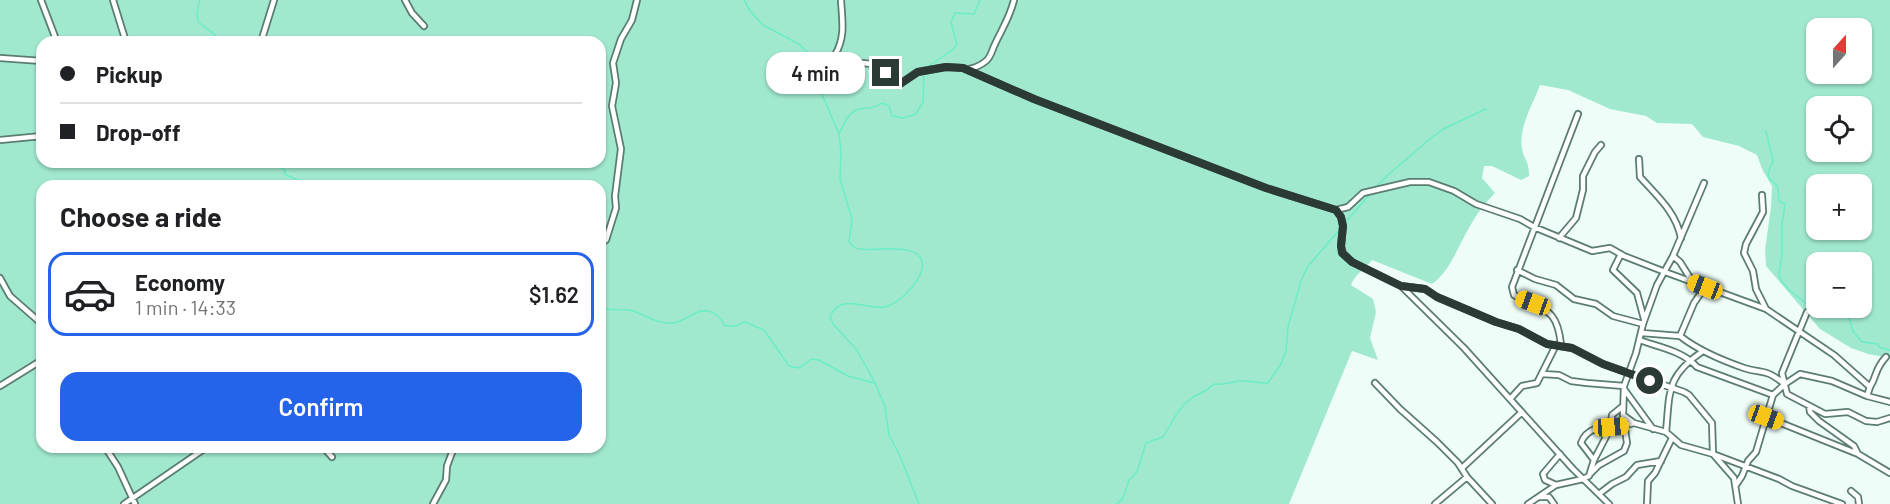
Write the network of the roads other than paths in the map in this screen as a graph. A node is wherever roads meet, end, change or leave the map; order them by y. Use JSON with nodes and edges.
{"nodes":[{"id":1,"x":40,"y":0,"type":"edge"},
{"id":2,"x":113,"y":0,"type":"edge"},
{"id":3,"x":274,"y":0,"type":"edge"},
{"id":4,"x":405,"y":0,"type":"edge"},
{"id":5,"x":637,"y":0,"type":"edge"},
{"id":6,"x":841,"y":0,"type":"edge"},
{"id":7,"x":1014,"y":0,"type":"edge"},
{"id":8,"x":424,"y":26,"type":"dead end"},
{"id":9,"x":55,"y":36,"type":"edge"},
{"id":10,"x":124,"y":36,"type":"edge"},
{"id":11,"x":263,"y":36,"type":"edge"},
{"id":12,"x":0,"y":58,"type":"edge"},
{"id":13,"x":36,"y":61,"type":"edge"},
{"id":14,"x":966,"y":69,"type":"junction"},
{"id":15,"x":1578,"y":114,"type":"dead end"},
{"id":16,"x":36,"y":137,"type":"edge"},
{"id":17,"x":0,"y":140,"type":"edge"},
{"id":18,"x":1601,"y":145,"type":"dead end"},
{"id":19,"x":1639,"y":159,"type":"dead end"},
{"id":20,"x":1704,"y":183,"type":"dead end"},
{"id":21,"x":1762,"y":195,"type":"dead end"},
{"id":22,"x":1336,"y":210,"type":"junction"},
{"id":23,"x":1534,"y":227,"type":"junction"},
{"id":24,"x":1559,"y":238,"type":"junction"},
{"id":25,"x":1681,"y":238,"type":"junction"},
{"id":26,"x":606,"y":240,"type":"edge"},
{"id":27,"x":1621,"y":254,"type":"junction"},
{"id":28,"x":1673,"y":256,"type":"junction"},
{"id":29,"x":1517,"y":270,"type":"junction"},
{"id":30,"x":1665,"y":272,"type":"junction"},
{"id":31,"x":0,"y":278,"type":"edge"},
{"id":32,"x":1694,"y":283,"type":"junction"},
{"id":33,"x":1401,"y":286,"type":"junction"},
{"id":34,"x":1705,"y":287,"type":"junction"},
{"id":35,"x":1766,"y":309,"type":"junction"},
{"id":36,"x":1806,"y":314,"type":"edge"},
{"id":37,"x":36,"y":319,"type":"edge"},
{"id":38,"x":1644,"y":322,"type":"junction"},
{"id":39,"x":1798,"y":330,"type":"junction"},
{"id":40,"x":1642,"y":333,"type":"junction"},
{"id":41,"x":1680,"y":336,"type":"junction"},
{"id":42,"x":1639,"y":340,"type":"junction"},
{"id":43,"x":1559,"y":345,"type":"junction"},
{"id":44,"x":1703,"y":351,"type":"junction"},
{"id":45,"x":1887,"y":357,"type":"dead end"},
{"id":46,"x":1690,"y":359,"type":"junction"},
{"id":47,"x":36,"y":364,"type":"edge"},
{"id":48,"x":1627,"y":373,"type":"junction"},
{"id":49,"x":1542,"y":375,"type":"junction"},
{"id":50,"x":1375,"y":383,"type":"dead end"},
{"id":51,"x":1785,"y":384,"type":"junction"},
{"id":52,"x":0,"y":386,"type":"edge"},
{"id":53,"x":1670,"y":387,"type":"junction"},
{"id":54,"x":1870,"y":387,"type":"junction"},
{"id":55,"x":1624,"y":388,"type":"junction"},
{"id":56,"x":1773,"y":395,"type":"junction"},
{"id":57,"x":1867,"y":396,"type":"junction"},
{"id":58,"x":1511,"y":398,"type":"junction"},
{"id":59,"x":1890,"y":402,"type":"edge"},
{"id":60,"x":1623,"y":406,"type":"junction"},
{"id":61,"x":1809,"y":406,"type":"junction"},
{"id":62,"x":1522,"y":412,"type":"junction"},
{"id":63,"x":1623,"y":415,"type":"junction"},
{"id":64,"x":1766,"y":417,"type":"junction"},
{"id":65,"x":1890,"y":418,"type":"edge"},
{"id":66,"x":1634,"y":423,"type":"junction"},
{"id":67,"x":1624,"y":426,"type":"junction"},
{"id":68,"x":1611,"y":427,"type":"junction"},
{"id":69,"x":1653,"y":429,"type":"junction"},
{"id":70,"x":1666,"y":432,"type":"junction"},
{"id":71,"x":1672,"y":438,"type":"junction"},
{"id":72,"x":109,"y":453,"type":"edge"},
{"id":73,"x":199,"y":453,"type":"edge"},
{"id":74,"x":328,"y":453,"type":"edge"},
{"id":75,"x":452,"y":453,"type":"edge"},
{"id":76,"x":1560,"y":454,"type":"junction"},
{"id":77,"x":1713,"y":454,"type":"junction"},
{"id":78,"x":1858,"y":454,"type":"junction"},
{"id":79,"x":332,"y":457,"type":"dead end"},
{"id":80,"x":1594,"y":460,"type":"junction"},
{"id":81,"x":1661,"y":461,"type":"junction"},
{"id":82,"x":1746,"y":467,"type":"junction"},
{"id":83,"x":1462,"y":468,"type":"junction"},
{"id":84,"x":1890,"y":473,"type":"edge"},
{"id":85,"x":1590,"y":474,"type":"junction"},
{"id":86,"x":1467,"y":477,"type":"junction"},
{"id":87,"x":1583,"y":479,"type":"junction"},
{"id":88,"x":1556,"y":485,"type":"junction"},
{"id":89,"x":1736,"y":486,"type":"junction"},
{"id":90,"x":1851,"y":490,"type":"dead end"},
{"id":91,"x":1599,"y":494,"type":"junction"},
{"id":92,"x":1537,"y":498,"type":"junction"},
{"id":93,"x":134,"y":501,"type":"edge"},
{"id":94,"x":1606,"y":503,"type":"edge"},
{"id":95,"x":124,"y":504,"type":"edge"},
{"id":96,"x":434,"y":504,"type":"edge"},
{"id":97,"x":1435,"y":504,"type":"edge"},
{"id":98,"x":1492,"y":504,"type":"edge"},
{"id":99,"x":1528,"y":504,"type":"edge"},
{"id":100,"x":1554,"y":504,"type":"edge"},
{"id":101,"x":1647,"y":504,"type":"edge"},
{"id":102,"x":1738,"y":504,"type":"edge"},
{"id":103,"x":1842,"y":504,"type":"edge"},
{"id":104,"x":1859,"y":504,"type":"edge"}],
"edges":[{"from":1,"to":9,"type":"street"},
{"from":2,"to":10,"type":"street"},
{"from":3,"to":11,"type":"street"},
{"from":4,"to":8,"type":"street"},
{"from":5,"to":26,"type":"street"},
{"from":6,"to":14,"type":"street"},
{"from":7,"to":14,"type":"street"},
{"from":12,"to":13,"type":"street"},
{"from":14,"to":22,"type":"street"},
{"from":15,"to":23,"type":"street"},
{"from":16,"to":17,"type":"street"},
{"from":18,"to":24,"type":"street"},
{"from":19,"to":25,"type":"street"},
{"from":20,"to":25,"type":"street"},
{"from":21,"to":35,"type":"street"},
{"from":22,"to":23,"type":"street"},
{"from":22,"to":33,"type":"street"},
{"from":23,"to":24,"type":"street"},
{"from":23,"to":29,"type":"street"},
{"from":24,"to":27,"type":"street"},
{"from":25,"to":28,"type":"street"},
{"from":27,"to":30,"type":"street"},
{"from":27,"to":38,"type":"street"},
{"from":28,"to":30,"type":"street"},
{"from":28,"to":32,"type":"street"},
{"from":29,"to":38,"type":"street"},
{"from":29,"to":43,"type":"street"},
{"from":30,"to":32,"type":"street"},
{"from":30,"to":38,"type":"street"},
{"from":31,"to":37,"type":"street"},
{"from":32,"to":34,"type":"street"},
{"from":33,"to":43,"type":"street"},
{"from":33,"to":58,"type":"street"},
{"from":34,"to":35,"type":"street"},
{"from":34,"to":41,"type":"street"},
{"from":35,"to":39,"type":"street"},
{"from":36,"to":39,"type":"street"},
{"from":38,"to":40,"type":"street"},
{"from":39,"to":51,"type":"street"},
{"from":39,"to":54,"type":"street"},
{"from":40,"to":41,"type":"street"},
{"from":40,"to":42,"type":"street"},
{"from":41,"to":44,"type":"street"},
{"from":42,"to":46,"type":"street"},
{"from":42,"to":48,"type":"street"},
{"from":43,"to":48,"type":"street"},
{"from":43,"to":49,"type":"street"},
{"from":44,"to":46,"type":"street"},
{"from":44,"to":51,"type":"street"},
{"from":45,"to":54,"type":"street"},
{"from":46,"to":53,"type":"street"},
{"from":46,"to":56,"type":"street"},
{"from":47,"to":52,"type":"street"},
{"from":48,"to":53,"type":"street"},
{"from":48,"to":55,"type":"street"},
{"from":49,"to":55,"type":"street"},
{"from":49,"to":58,"type":"street"},
{"from":50,"to":83,"type":"street"},
{"from":51,"to":56,"type":"street"},
{"from":51,"to":57,"type":"street"},
{"from":51,"to":61,"type":"street"},
{"from":53,"to":70,"type":"street"},
{"from":53,"to":77,"type":"street"},
{"from":54,"to":57,"type":"street"},
{"from":55,"to":60,"type":"street"},
{"from":55,"to":69,"type":"street"},
{"from":56,"to":64,"type":"street"},
{"from":57,"to":59,"type":"street"},
{"from":58,"to":62,"type":"street"},
{"from":60,"to":63,"type":"street"},
{"from":60,"to":68,"type":"street"},
{"from":61,"to":65,"type":"street"},
{"from":61,"to":78,"type":"street"},
{"from":62,"to":76,"type":"street"},
{"from":62,"to":83,"type":"street"},
{"from":63,"to":66,"type":"street"},
{"from":63,"to":67,"type":"street"},
{"from":64,"to":78,"type":"street"},
{"from":64,"to":82,"type":"street"},
{"from":66,"to":67,"type":"street"},
{"from":66,"to":69,"type":"street"},
{"from":67,"to":68,"type":"street"},
{"from":67,"to":85,"type":"street"},
{"from":68,"to":80,"type":"street"},
{"from":68,"to":80,"type":"street"},
{"from":69,"to":70,"type":"street"},
{"from":70,"to":71,"type":"street"},
{"from":71,"to":77,"type":"street"},
{"from":71,"to":81,"type":"street"},
{"from":72,"to":93,"type":"street"},
{"from":73,"to":93,"type":"street"},
{"from":74,"to":79,"type":"street"},
{"from":75,"to":96,"type":"street"},
{"from":76,"to":87,"type":"street"},
{"from":76,"to":88,"type":"street"},
{"from":77,"to":82,"type":"street"},
{"from":77,"to":89,"type":"street"},
{"from":78,"to":84,"type":"street"},
{"from":80,"to":85,"type":"street"},
{"from":81,"to":91,"type":"street"},
{"from":81,"to":101,"type":"street"},
{"from":82,"to":89,"type":"street"},
{"from":82,"to":103,"type":"street"},
{"from":83,"to":86,"type":"street"},
{"from":85,"to":87,"type":"street"},
{"from":86,"to":97,"type":"street"},
{"from":86,"to":98,"type":"street"},
{"from":87,"to":88,"type":"street"},
{"from":87,"to":91,"type":"street"},
{"from":88,"to":92,"type":"street"},
{"from":89,"to":102,"type":"street"},
{"from":90,"to":104,"type":"street"},
{"from":91,"to":94,"type":"street"},
{"from":92,"to":99,"type":"street"},
{"from":92,"to":100,"type":"street"},
{"from":93,"to":95,"type":"street"}]}
